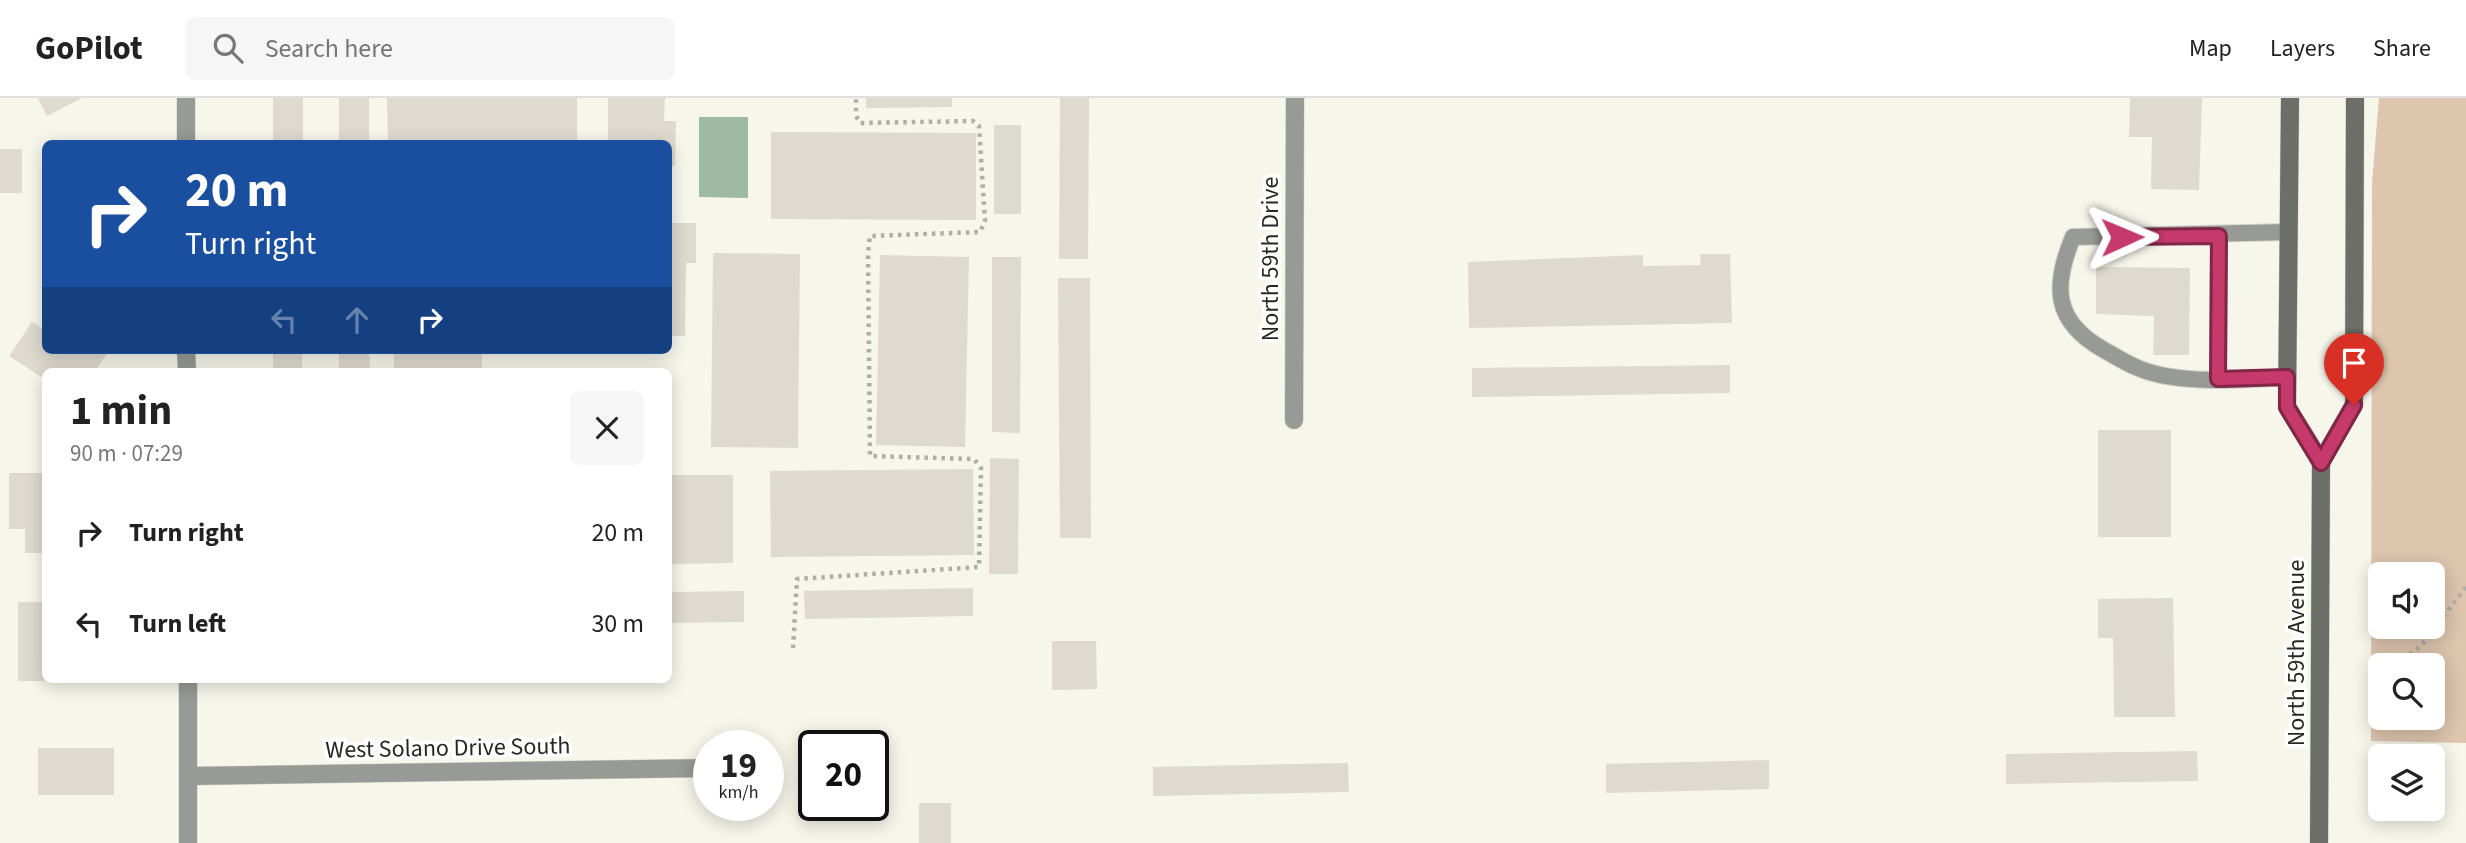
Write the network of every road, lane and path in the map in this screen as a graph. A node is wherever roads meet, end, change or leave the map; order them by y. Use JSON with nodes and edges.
{"nodes":[{"id":1,"x":186,"y":98,"type":"edge"},
{"id":2,"x":856,"y":98,"type":"edge"},
{"id":3,"x":1295,"y":98,"type":"edge"},
{"id":4,"x":2290,"y":98,"type":"edge"},
{"id":5,"x":2355,"y":98,"type":"edge"},
{"id":6,"x":186,"y":140,"type":"edge"},
{"id":7,"x":2288,"y":232,"type":"junction"},
{"id":8,"x":2219,"y":236,"type":"junction"},
{"id":9,"x":2287,"y":377,"type":"junction"},
{"id":10,"x":2218,"y":379,"type":"junction"},
{"id":11,"x":1294,"y":420,"type":"dead end"},
{"id":12,"x":2321,"y":463,"type":"junction"},
{"id":13,"x":2466,"y":587,"type":"edge"},
{"id":14,"x":793,"y":648,"type":"dead end"},
{"id":15,"x":2412,"y":653,"type":"edge"},
{"id":16,"x":188,"y":683,"type":"edge"},
{"id":17,"x":693,"y":768,"type":"edge"},
{"id":18,"x":188,"y":776,"type":"junction"},
{"id":19,"x":188,"y":843,"type":"edge"},
{"id":20,"x":2319,"y":843,"type":"edge"}],
"edges":[{"from":1,"to":6,"type":"street"},
{"from":2,"to":14,"type":"path"},
{"from":3,"to":11,"type":"street","name":"North 59th Drive"},
{"from":4,"to":7,"type":"main road"},
{"from":5,"to":12,"type":"main road","name":"North 59th Avenue"},
{"from":7,"to":8,"type":"lane"},
{"from":7,"to":9,"type":"main road"},
{"from":8,"to":10,"type":"lane"},
{"from":8,"to":10,"type":"lane"},
{"from":9,"to":10,"type":"lane"},
{"from":9,"to":12,"type":"main road"},
{"from":12,"to":20,"type":"main road","name":"North 59th Avenue"},
{"from":13,"to":15,"type":"path"},
{"from":16,"to":18,"type":"street"},
{"from":17,"to":18,"type":"street","name":"West Solano Drive South"},
{"from":18,"to":19,"type":"street"}]}
